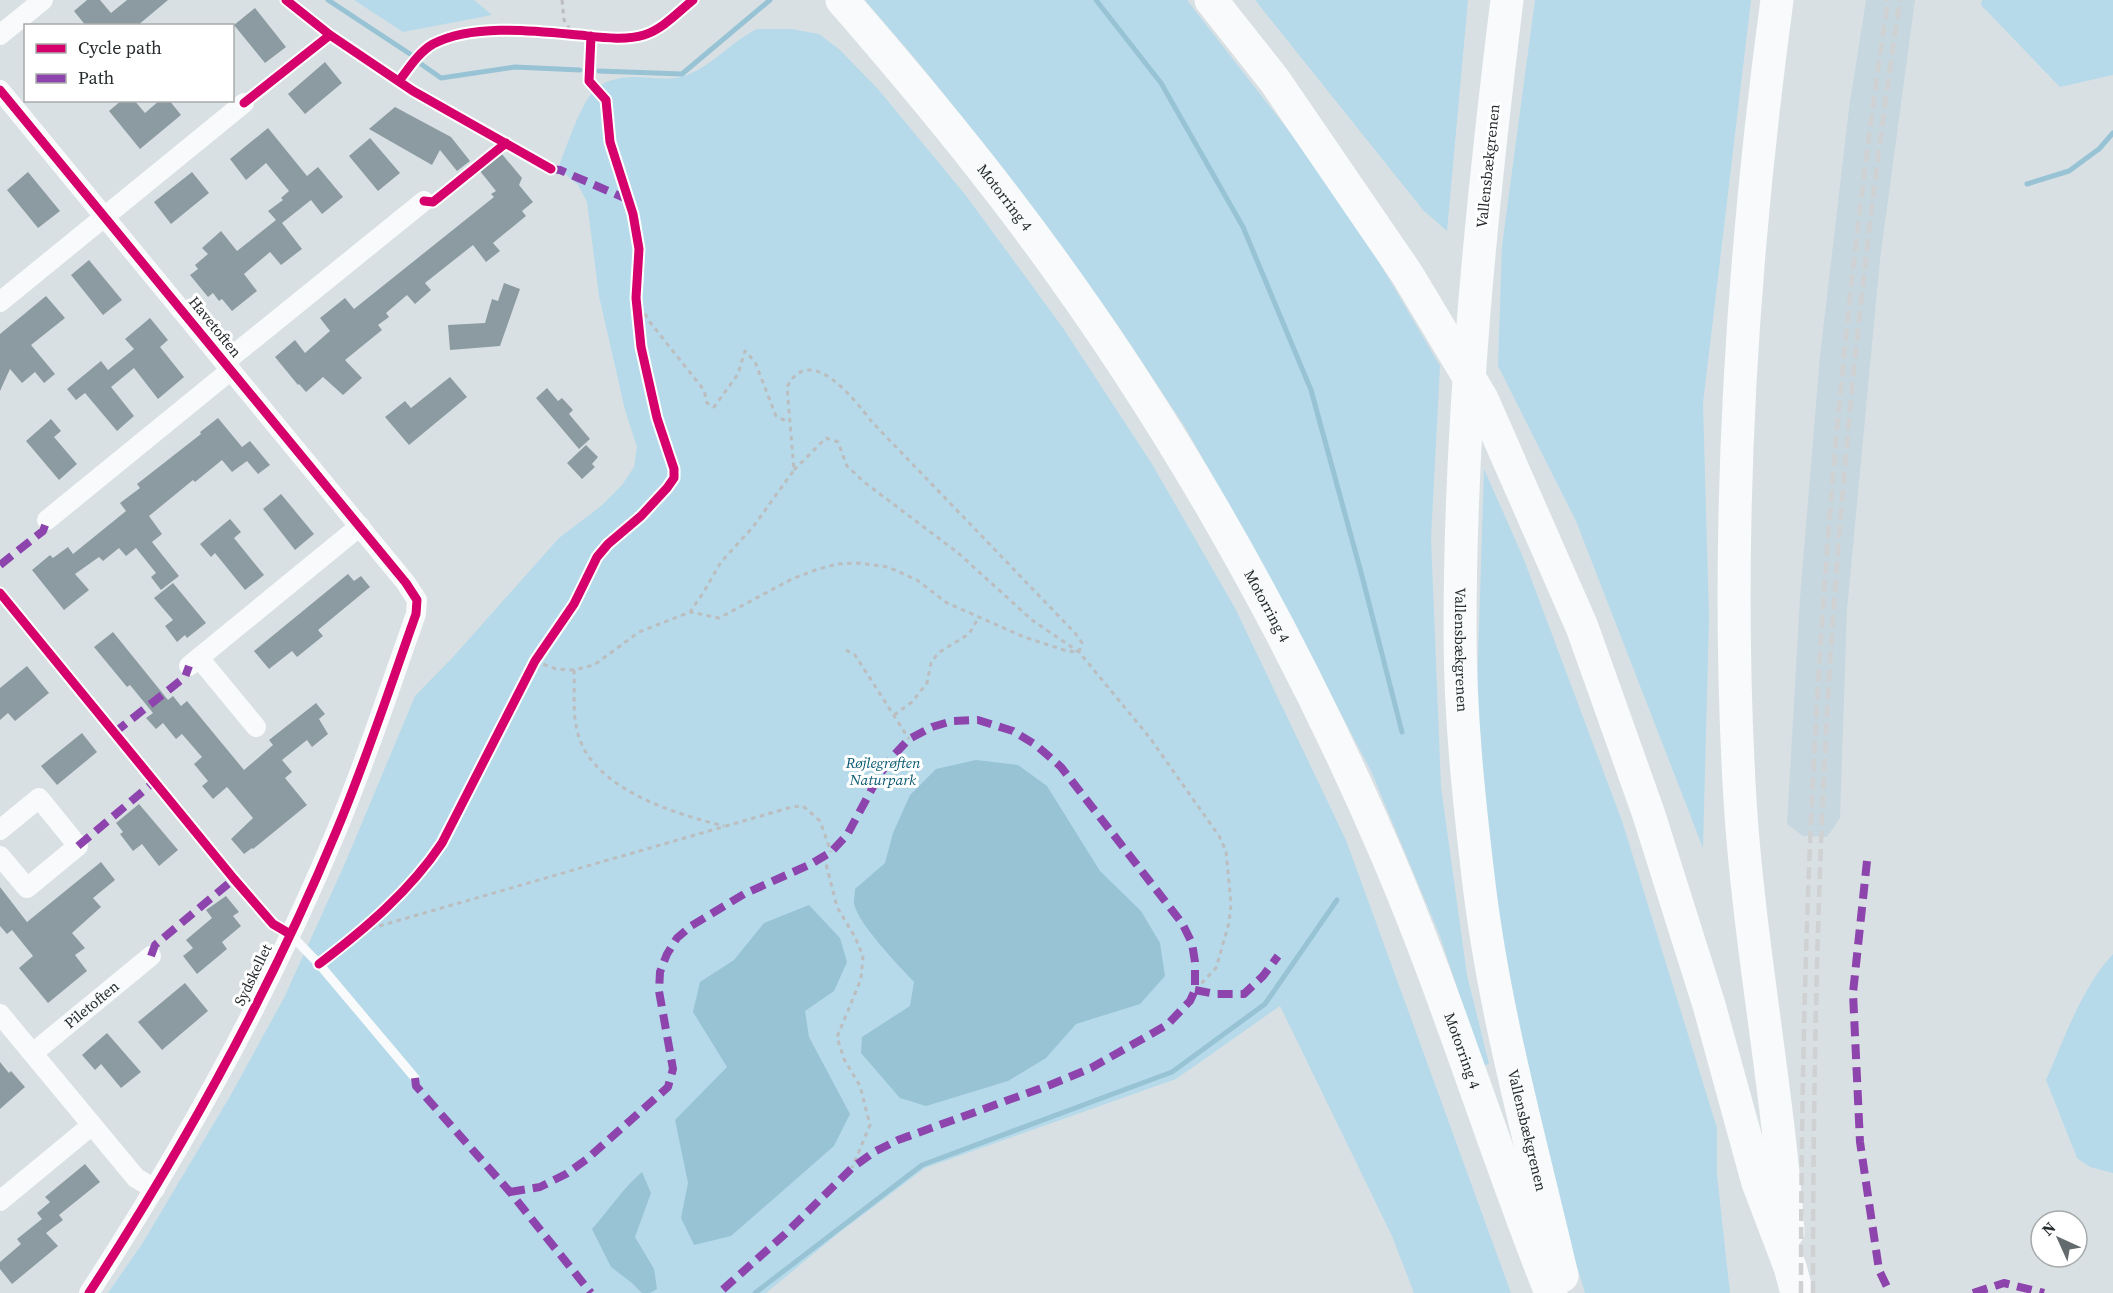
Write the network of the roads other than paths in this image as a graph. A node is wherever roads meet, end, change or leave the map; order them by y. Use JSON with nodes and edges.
{"nodes":[{"id":1,"x":43,"y":0,"type":"edge"},
{"id":2,"x":842,"y":0,"type":"edge"},
{"id":3,"x":1212,"y":0,"type":"edge"},
{"id":4,"x":1507,"y":0,"type":"edge"},
{"id":5,"x":1777,"y":0,"type":"edge"},
{"id":6,"x":0,"y":35,"type":"edge"},
{"id":7,"x":0,"y":90,"type":"edge"},
{"id":8,"x":244,"y":103,"type":"dead end"},
{"id":9,"x":424,"y":201,"type":"dead end"},
{"id":10,"x":105,"y":218,"type":"junction"},
{"id":11,"x":0,"y":302,"type":"edge"},
{"id":12,"x":228,"y":366,"type":"junction"},
{"id":13,"x":47,"y":520,"type":"dead end"},
{"id":14,"x":360,"y":526,"type":"junction"},
{"id":15,"x":406,"y":583,"type":"joint"},
{"id":16,"x":256,"y":727,"type":"dead end"},
{"id":17,"x":0,"y":830,"type":"edge"},
{"id":18,"x":0,"y":856,"type":"edge"},
{"id":19,"x":290,"y":934,"type":"junction"},
{"id":20,"x":151,"y":956,"type":"dead end"},
{"id":21,"x":0,"y":1014,"type":"edge"},
{"id":22,"x":33,"y":1053,"type":"junction"},
{"id":23,"x":415,"y":1078,"type":"dead end"},
{"id":24,"x":92,"y":1125,"type":"junction"},
{"id":25,"x":155,"y":1189,"type":"junction"},
{"id":26,"x":0,"y":1201,"type":"edge"},
{"id":27,"x":1794,"y":1280,"type":"edge"},
{"id":28,"x":89,"y":1293,"type":"edge"},
{"id":29,"x":1551,"y":1293,"type":"edge"},
{"id":30,"x":1566,"y":1293,"type":"edge"}],
"edges":[{"from":1,"to":6,"type":"street"},
{"from":2,"to":29,"type":"highway","name":"Motorring 4"},
{"from":3,"to":27,"type":"highway"},
{"from":4,"to":30,"type":"highway","name":"Vallensbækgrenen"},
{"from":5,"to":27,"type":"highway"},
{"from":7,"to":10,"type":"street","name":"Havetoften"},
{"from":8,"to":10,"type":"street"},
{"from":9,"to":12,"type":"street","name":"Havetoften"},
{"from":10,"to":11,"type":"street"},
{"from":10,"to":12,"type":"street","name":"Havetoften"},
{"from":12,"to":13,"type":"street","name":"Havetoften"},
{"from":12,"to":14,"type":"street","name":"Havetoften"},
{"from":14,"to":15,"type":"street","name":"Havetoften"},
{"from":14,"to":16,"type":"street"},
{"from":15,"to":19,"type":"street","name":"Sydskellet"},
{"from":17,"to":18,"type":"street"},
{"from":19,"to":23,"type":"lane"},
{"from":19,"to":25,"type":"street","name":"Sydskellet"},
{"from":20,"to":22,"type":"street","name":"Piletoften"},
{"from":21,"to":22,"type":"street"},
{"from":22,"to":24,"type":"street"},
{"from":24,"to":25,"type":"street"},
{"from":24,"to":26,"type":"street"},
{"from":25,"to":28,"type":"street","name":"Sydskellet"}]}
